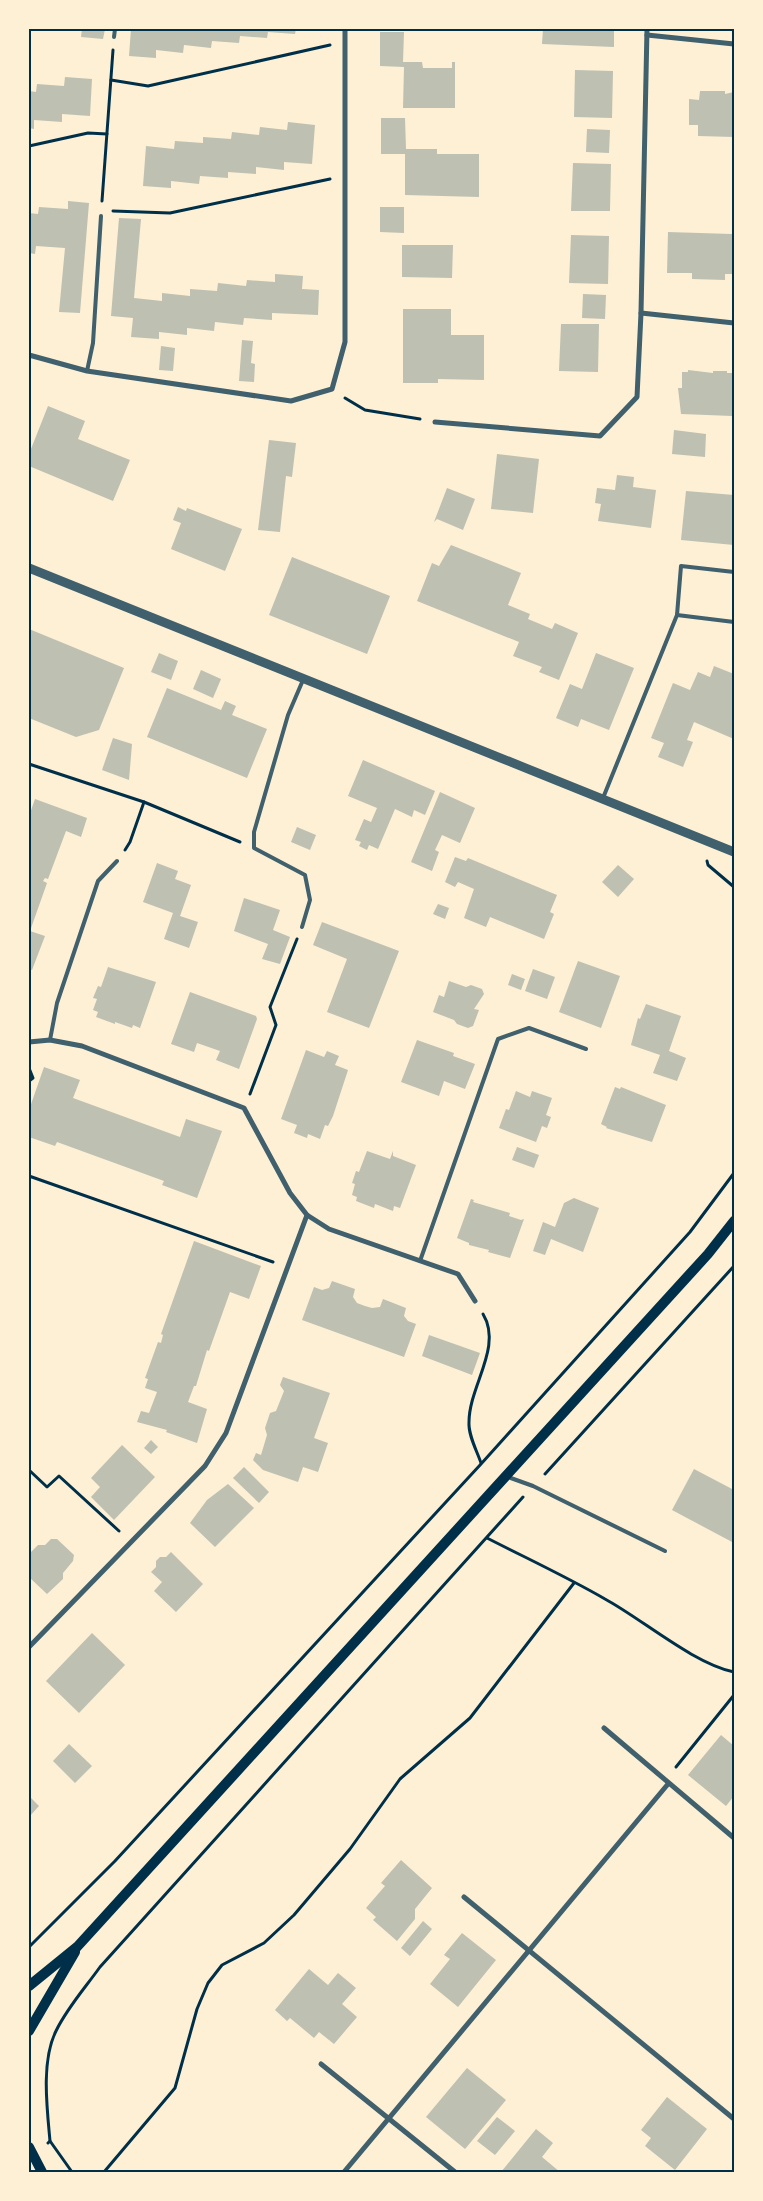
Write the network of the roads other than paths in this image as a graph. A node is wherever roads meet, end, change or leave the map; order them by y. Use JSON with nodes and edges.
{"nodes":[{"id":1,"x":115,"y":29,"type":"edge"},
{"id":2,"x":345,"y":29,"type":"edge"},
{"id":3,"x":647,"y":32,"type":"edge"},
{"id":4,"x":114,"y":37,"type":"road end"},
{"id":5,"x":734,"y":44,"type":"edge"},
{"id":6,"x":100,"y":216,"type":"road end"},
{"id":7,"x":641,"y":313,"type":"junction"},
{"id":8,"x":734,"y":323,"type":"edge"},
{"id":9,"x":29,"y":355,"type":"edge"},
{"id":10,"x":88,"y":371,"type":"junction"},
{"id":11,"x":435,"y":422,"type":"road end"},
{"id":12,"x":29,"y":568,"type":"edge"},
{"id":13,"x":734,"y":572,"type":"edge"},
{"id":14,"x":676,"y":615,"type":"junction"},
{"id":15,"x":734,"y":622,"type":"edge"},
{"id":16,"x":303,"y":679,"type":"junction"},
{"id":17,"x":602,"y":800,"type":"junction"},
{"id":18,"x":734,"y":852,"type":"edge"},
{"id":19,"x":117,"y":861,"type":"road end"},
{"id":20,"x":302,"y":927,"type":"road end"},
{"id":21,"x":50,"y":1040,"type":"junction"},
{"id":22,"x":29,"y":1042,"type":"edge"},
{"id":23,"x":586,"y":1049,"type":"dead end"},
{"id":24,"x":307,"y":1215,"type":"junction"},
{"id":25,"x":734,"y":1221,"type":"edge"},
{"id":26,"x":420,"y":1261,"type":"junction"},
{"id":27,"x":475,"y":1302,"type":"road end"},
{"id":28,"x":506,"y":1476,"type":"junction"},
{"id":29,"x":665,"y":1551,"type":"dead end"},
{"id":30,"x":29,"y":1647,"type":"edge"},
{"id":31,"x":604,"y":1728,"type":"dead end"},
{"id":32,"x":668,"y":1784,"type":"junction"},
{"id":33,"x":734,"y":1838,"type":"edge"},
{"id":34,"x":464,"y":1897,"type":"dead end"},
{"id":35,"x":78,"y":1947,"type":"junction"},
{"id":36,"x":532,"y":1950,"type":"junction"},
{"id":37,"x":29,"y":1986,"type":"edge"},
{"id":38,"x":29,"y":2031,"type":"edge"},
{"id":39,"x":321,"y":2064,"type":"dead end"},
{"id":40,"x":390,"y":2118,"type":"junction"},
{"id":41,"x":734,"y":2119,"type":"edge"},
{"id":42,"x":32,"y":2152,"type":"edge"},
{"id":43,"x":42,"y":2172,"type":"edge"},
{"id":44,"x":344,"y":2172,"type":"edge"},
{"id":45,"x":455,"y":2172,"type":"edge"}],
"edges":[{"from":1,"to":4,"type":"lane"},
{"from":2,"to":10,"type":"street"},
{"from":3,"to":5,"type":"street"},
{"from":3,"to":7,"type":"street"},
{"from":6,"to":10,"type":"lane"},
{"from":7,"to":8,"type":"street"},
{"from":7,"to":11,"type":"street"},
{"from":9,"to":10,"type":"street"},
{"from":12,"to":16,"type":"street"},
{"from":13,"to":14,"type":"lane"},
{"from":14,"to":15,"type":"lane"},
{"from":14,"to":17,"type":"lane"},
{"from":16,"to":17,"type":"street"},
{"from":16,"to":20,"type":"lane"},
{"from":17,"to":18,"type":"street"},
{"from":19,"to":21,"type":"lane"},
{"from":21,"to":22,"type":"street"},
{"from":21,"to":24,"type":"street"},
{"from":23,"to":26,"type":"lane"},
{"from":24,"to":26,"type":"street"},
{"from":24,"to":30,"type":"street"},
{"from":25,"to":28,"type":"main road"},
{"from":26,"to":27,"type":"street"},
{"from":28,"to":29,"type":"lane"},
{"from":28,"to":35,"type":"main road"},
{"from":31,"to":32,"type":"street"},
{"from":32,"to":33,"type":"street"},
{"from":32,"to":36,"type":"street"},
{"from":34,"to":36,"type":"street"},
{"from":35,"to":37,"type":"main road"},
{"from":35,"to":38,"type":"main road"},
{"from":36,"to":40,"type":"street"},
{"from":36,"to":41,"type":"street"},
{"from":39,"to":40,"type":"street"},
{"from":40,"to":44,"type":"street"},
{"from":40,"to":45,"type":"street"},
{"from":42,"to":43,"type":"main road"}]}
